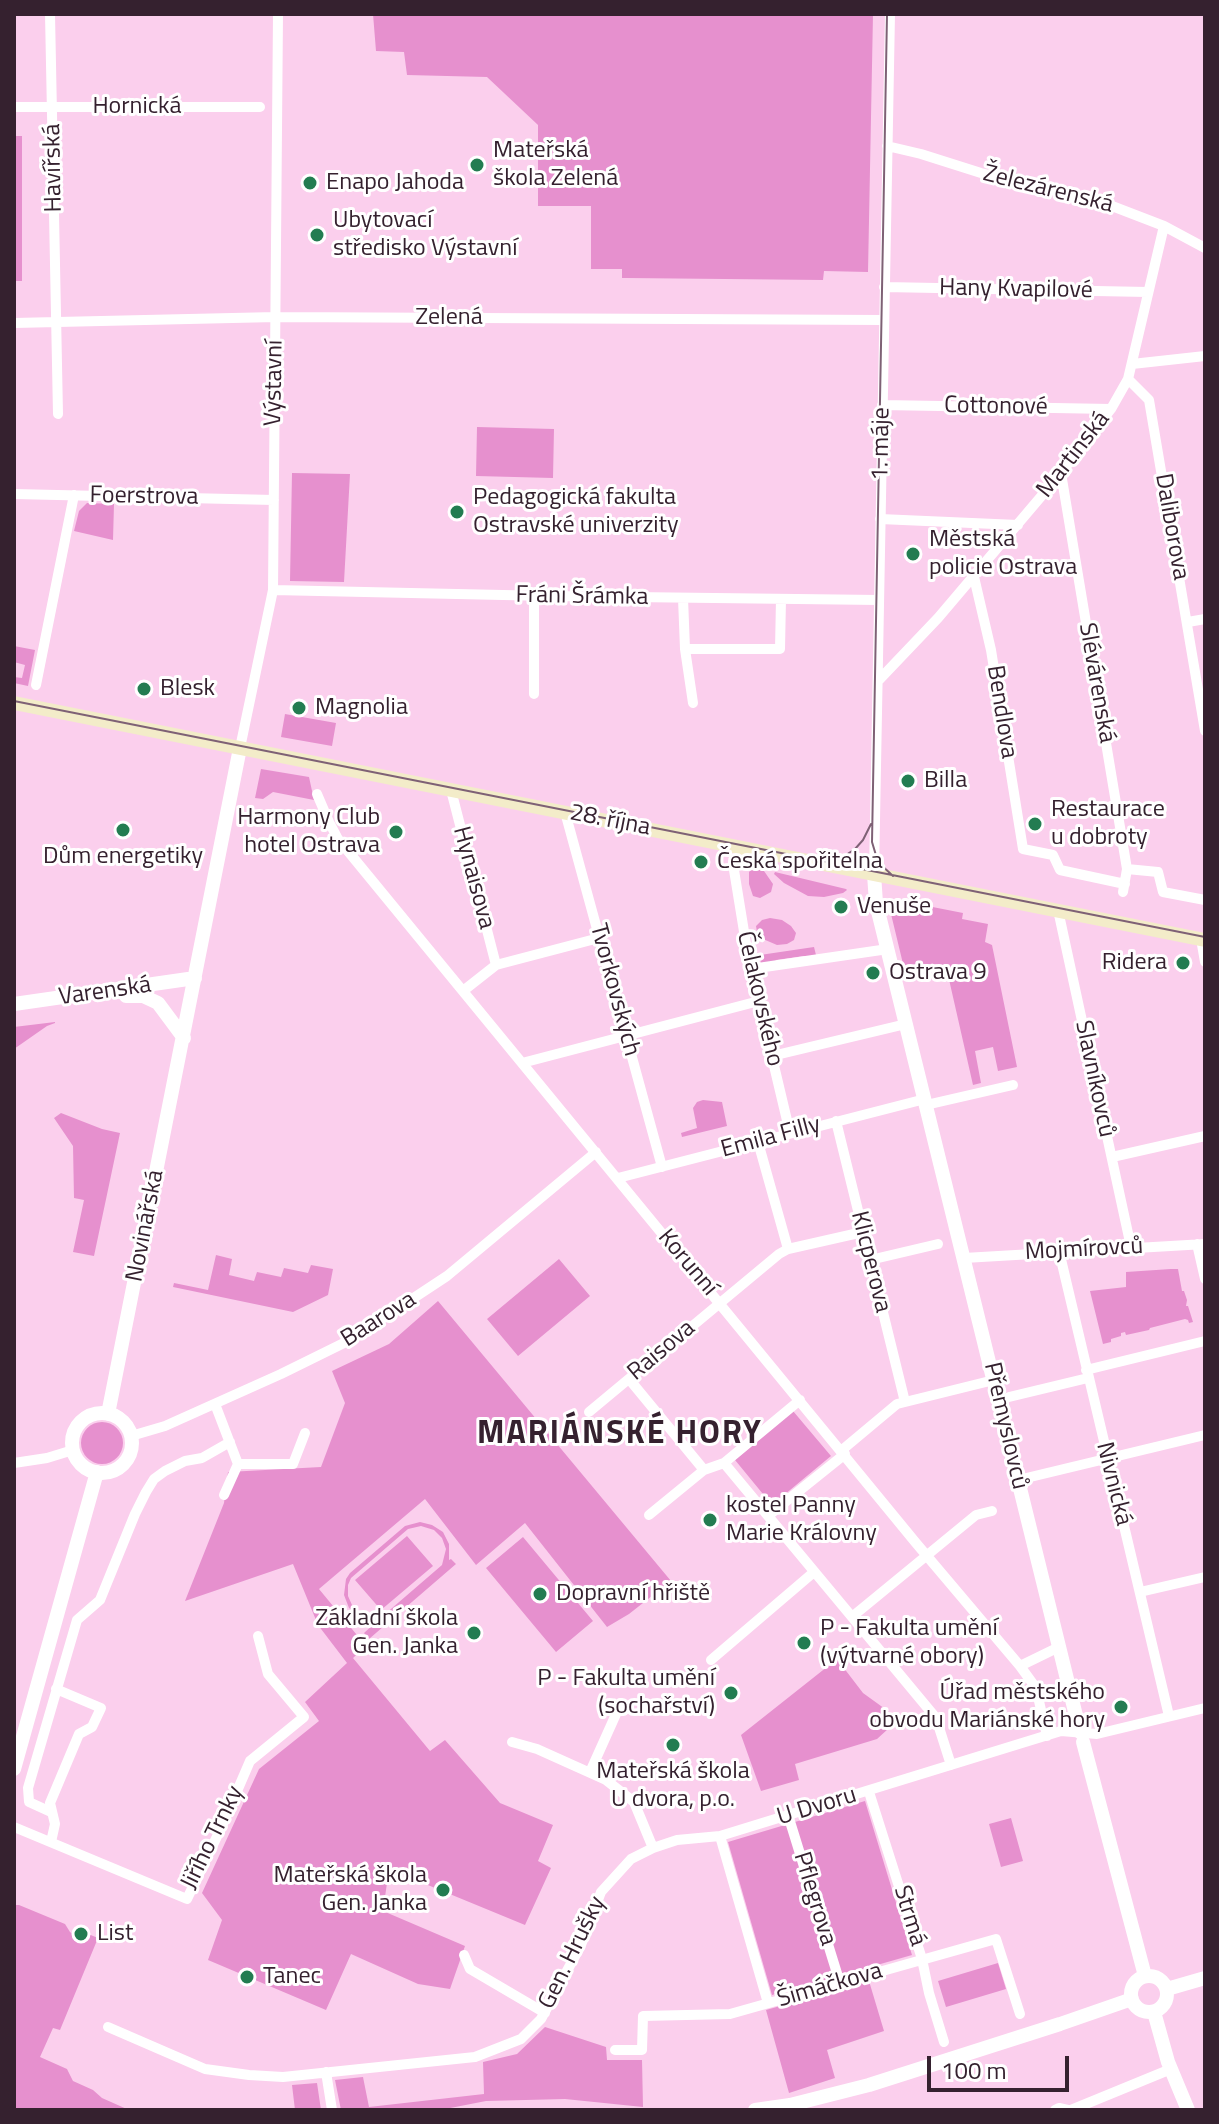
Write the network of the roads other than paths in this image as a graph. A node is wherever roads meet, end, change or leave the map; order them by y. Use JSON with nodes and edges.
{"nodes":[{"id":1,"x":50,"y":14,"type":"edge"},
{"id":2,"x":278,"y":14,"type":"edge"},
{"id":3,"x":890,"y":14,"type":"edge"},
{"id":4,"x":53,"y":106,"type":"junction"},
{"id":5,"x":14,"y":107,"type":"edge"},
{"id":6,"x":260,"y":107,"type":"dead end"},
{"id":7,"x":887,"y":146,"type":"junction"},
{"id":8,"x":1164,"y":226,"type":"junction"},
{"id":9,"x":1205,"y":248,"type":"edge"},
{"id":10,"x":884,"y":287,"type":"junction"},
{"id":11,"x":1148,"y":292,"type":"junction"},
{"id":12,"x":276,"y":317,"type":"junction"},
{"id":13,"x":884,"y":320,"type":"junction"},
{"id":14,"x":56,"y":322,"type":"junction"},
{"id":15,"x":14,"y":323,"type":"edge"},
{"id":16,"x":1205,"y":356,"type":"edge"},
{"id":17,"x":1132,"y":364,"type":"junction"},
{"id":18,"x":1128,"y":379,"type":"junction"},
{"id":19,"x":882,"y":405,"type":"junction"},
{"id":20,"x":1111,"y":409,"type":"junction"},
{"id":21,"x":58,"y":414,"type":"dead end"},
{"id":22,"x":1061,"y":473,"type":"junction"},
{"id":23,"x":14,"y":494,"type":"edge"},
{"id":24,"x":74,"y":495,"type":"junction"},
{"id":25,"x":274,"y":500,"type":"junction"},
{"id":26,"x":880,"y":519,"type":"junction"},
{"id":27,"x":1018,"y":525,"type":"junction"},
{"id":28,"x":974,"y":577,"type":"junction"},
{"id":29,"x":273,"y":590,"type":"junction"},
{"id":30,"x":534,"y":596,"type":"junction"},
{"id":31,"x":683,"y":598,"type":"junction"},
{"id":32,"x":781,"y":599,"type":"junction"},
{"id":33,"x":879,"y":600,"type":"junction"},
{"id":34,"x":1205,"y":619,"type":"edge"},
{"id":35,"x":1188,"y":622,"type":"junction"},
{"id":36,"x":685,"y":649,"type":"junction"},
{"id":37,"x":878,"y":681,"type":"junction"},
{"id":38,"x":36,"y":685,"type":"dead end"},
{"id":39,"x":534,"y":694,"type":"dead end"},
{"id":40,"x":14,"y":703,"type":"edge"},
{"id":41,"x":693,"y":703,"type":"dead end"},
{"id":42,"x":1205,"y":731,"type":"edge"},
{"id":43,"x":240,"y":748,"type":"junction"},
{"id":44,"x":451,"y":790,"type":"junction"},
{"id":45,"x":317,"y":794,"type":"dead end"},
{"id":46,"x":565,"y":812,"type":"junction"},
{"id":47,"x":733,"y":864,"type":"dead end"},
{"id":48,"x":1127,"y":869,"type":"junction"},
{"id":49,"x":874,"y":874,"type":"junction"},
{"id":50,"x":1124,"y":888,"type":"joint"},
{"id":51,"x":1205,"y":900,"type":"edge"},
{"id":52,"x":1058,"y":910,"type":"junction"},
{"id":53,"x":599,"y":938,"type":"junction"},
{"id":54,"x":1203,"y":939,"type":"edge"},
{"id":55,"x":888,"y":949,"type":"junction"},
{"id":56,"x":1205,"y":962,"type":"edge"},
{"id":57,"x":496,"y":965,"type":"junction"},
{"id":58,"x":751,"y":969,"type":"junction"},
{"id":59,"x":195,"y":978,"type":"junction"},
{"id":60,"x":463,"y":991,"type":"junction"},
{"id":61,"x":82,"y":995,"type":"junction"},
{"id":62,"x":759,"y":1001,"type":"junction"},
{"id":63,"x":14,"y":1004,"type":"edge"},
{"id":64,"x":906,"y":1024,"type":"junction"},
{"id":65,"x":627,"y":1037,"type":"junction"},
{"id":66,"x":184,"y":1038,"type":"junction"},
{"id":67,"x":772,"y":1056,"type":"junction"},
{"id":68,"x":522,"y":1063,"type":"junction"},
{"id":69,"x":1013,"y":1085,"type":"dead end"},
{"id":70,"x":925,"y":1102,"type":"junction"},
{"id":71,"x":836,"y":1121,"type":"junction"},
{"id":72,"x":790,"y":1133,"type":"junction"},
{"id":73,"x":1205,"y":1136,"type":"edge"},
{"id":74,"x":758,"y":1142,"type":"junction"},
{"id":75,"x":596,"y":1152,"type":"junction"},
{"id":76,"x":1112,"y":1157,"type":"junction"},
{"id":77,"x":662,"y":1167,"type":"junction"},
{"id":78,"x":618,"y":1178,"type":"junction"},
{"id":79,"x":863,"y":1232,"type":"junction"},
{"id":80,"x":938,"y":1244,"type":"dead end"},
{"id":81,"x":1201,"y":1244,"type":"edge"},
{"id":82,"x":1131,"y":1247,"type":"junction"},
{"id":83,"x":788,"y":1249,"type":"junction"},
{"id":84,"x":1059,"y":1251,"type":"junction"},
{"id":85,"x":964,"y":1258,"type":"junction"},
{"id":86,"x":870,"y":1260,"type":"junction"},
{"id":87,"x":1205,"y":1279,"type":"edge"},
{"id":88,"x":720,"y":1302,"type":"junction"},
{"id":89,"x":1205,"y":1341,"type":"edge"},
{"id":90,"x":1087,"y":1374,"type":"junction"},
{"id":91,"x":629,"y":1379,"type":"junction"},
{"id":92,"x":994,"y":1380,"type":"junction"},
{"id":93,"x":1009,"y":1397,"type":"dead end"},
{"id":94,"x":800,"y":1400,"type":"junction"},
{"id":95,"x":905,"y":1402,"type":"junction"},
{"id":96,"x":215,"y":1404,"type":"junction"},
{"id":97,"x":589,"y":1412,"type":"dead end"},
{"id":98,"x":108,"y":1414,"type":"junction"},
{"id":99,"x":305,"y":1433,"type":"dead end"},
{"id":100,"x":1205,"y":1435,"type":"edge"},
{"id":101,"x":131,"y":1436,"type":"junction"},
{"id":102,"x":230,"y":1442,"type":"junction"},
{"id":103,"x":73,"y":1450,"type":"junction"},
{"id":104,"x":843,"y":1452,"type":"junction"},
{"id":105,"x":1107,"y":1459,"type":"junction"},
{"id":106,"x":14,"y":1463,"type":"edge"},
{"id":107,"x":724,"y":1463,"type":"junction"},
{"id":108,"x":238,"y":1464,"type":"junction"},
{"id":109,"x":704,"y":1470,"type":"junction"},
{"id":110,"x":97,"y":1472,"type":"junction"},
{"id":111,"x":1018,"y":1480,"type":"junction"},
{"id":112,"x":224,"y":1495,"type":"dead end"},
{"id":113,"x":992,"y":1511,"type":"dead end"},
{"id":114,"x":649,"y":1515,"type":"dead end"},
{"id":115,"x":769,"y":1515,"type":"junction"},
{"id":116,"x":926,"y":1556,"type":"junction"},
{"id":117,"x":814,"y":1572,"type":"junction"},
{"id":118,"x":1205,"y":1577,"type":"edge"},
{"id":119,"x":1140,"y":1592,"type":"junction"},
{"id":120,"x":853,"y":1616,"type":"junction"},
{"id":121,"x":258,"y":1636,"type":"dead end"},
{"id":122,"x":1059,"y":1647,"type":"junction"},
{"id":123,"x":711,"y":1660,"type":"dead end"},
{"id":124,"x":1020,"y":1666,"type":"junction"},
{"id":125,"x":56,"y":1689,"type":"junction"},
{"id":126,"x":621,"y":1703,"type":"dead end"},
{"id":127,"x":1205,"y":1708,"type":"edge"},
{"id":128,"x":1169,"y":1716,"type":"junction"},
{"id":129,"x":1047,"y":1736,"type":"junction"},
{"id":130,"x":1081,"y":1737,"type":"junction"},
{"id":131,"x":512,"y":1742,"type":"dead end"},
{"id":132,"x":951,"y":1765,"type":"junction"},
{"id":133,"x":14,"y":1769,"type":"edge"},
{"id":134,"x":590,"y":1772,"type":"junction"},
{"id":135,"x":869,"y":1792,"type":"junction"},
{"id":136,"x":51,"y":1812,"type":"junction"},
{"id":137,"x":788,"y":1815,"type":"junction"},
{"id":138,"x":14,"y":1827,"type":"edge"},
{"id":139,"x":720,"y":1836,"type":"junction"},
{"id":140,"x":51,"y":1842,"type":"junction"},
{"id":141,"x":653,"y":1848,"type":"junction"},
{"id":142,"x":464,"y":1955,"type":"dead end"},
{"id":143,"x":922,"y":1959,"type":"junction"},
{"id":144,"x":1145,"y":1976,"type":"junction"},
{"id":145,"x":1205,"y":1978,"type":"edge"},
{"id":146,"x":840,"y":1983,"type":"junction"},
{"id":147,"x":1167,"y":1989,"type":"junction"},
{"id":148,"x":1132,"y":1999,"type":"junction"},
{"id":149,"x":768,"y":2003,"type":"junction"},
{"id":150,"x":1154,"y":2012,"type":"junction"},
{"id":151,"x":545,"y":2013,"type":"junction"},
{"id":152,"x":1020,"y":2014,"type":"dead end"},
{"id":153,"x":108,"y":2027,"type":"dead end"},
{"id":154,"x":944,"y":2042,"type":"dead end"},
{"id":155,"x":615,"y":2050,"type":"dead end"},
{"id":156,"x":1171,"y":2069,"type":"junction"},
{"id":157,"x":326,"y":2072,"type":"junction"},
{"id":158,"x":790,"y":2107,"type":"edge"},
{"id":159,"x":332,"y":2110,"type":"edge"},
{"id":160,"x":755,"y":2110,"type":"edge"},
{"id":161,"x":1063,"y":2110,"type":"edge"},
{"id":162,"x":1188,"y":2110,"type":"edge"}],
"edges":[{"from":1,"to":4,"type":"street","name":"Havířská"},
{"from":2,"to":12,"type":"street","name":"Výstavní"},
{"from":3,"to":7,"type":"street","name":"1. máje"},
{"from":4,"to":5,"type":"street","name":"Hornická"},
{"from":4,"to":6,"type":"street","name":"Hornická"},
{"from":4,"to":14,"type":"street","name":"Havířská"},
{"from":7,"to":8,"type":"street","name":"Železárenská"},
{"from":7,"to":10,"type":"street","name":"1. máje"},
{"from":8,"to":9,"type":"street","name":"Železárenská"},
{"from":8,"to":11,"type":"street","name":"Martinská"},
{"from":10,"to":11,"type":"street","name":"Hany Kvapilové"},
{"from":10,"to":13,"type":"street","name":"1. máje"},
{"from":11,"to":17,"type":"street","name":"Martinská"},
{"from":12,"to":13,"type":"street","name":"Zelená"},
{"from":12,"to":14,"type":"street","name":"Zelená"},
{"from":12,"to":25,"type":"street","name":"Výstavní"},
{"from":13,"to":19,"type":"street","name":"1. máje"},
{"from":14,"to":15,"type":"street","name":"Zelená"},
{"from":14,"to":21,"type":"street","name":"Havířská"},
{"from":16,"to":17,"type":"street"},
{"from":17,"to":18,"type":"street","name":"Martinská"},
{"from":18,"to":20,"type":"street","name":"Martinská"},
{"from":18,"to":35,"type":"street","name":"Daliborova"},
{"from":19,"to":20,"type":"street","name":"Cottonové"},
{"from":19,"to":26,"type":"street","name":"1. máje"},
{"from":20,"to":22,"type":"street","name":"Martinská"},
{"from":22,"to":27,"type":"street","name":"Martinská"},
{"from":22,"to":48,"type":"street","name":"Slévárenská"},
{"from":23,"to":24,"type":"street","name":"Foerstrova"},
{"from":24,"to":25,"type":"street","name":"Foerstrova"},
{"from":24,"to":38,"type":"street"},
{"from":25,"to":29,"type":"street","name":"Výstavní"},
{"from":26,"to":27,"type":"street"},
{"from":26,"to":33,"type":"street","name":"1. máje"},
{"from":27,"to":28,"type":"street","name":"Martinská"},
{"from":28,"to":37,"type":"street","name":"Martinská"},
{"from":28,"to":50,"type":"street","name":"Bendlova"},
{"from":29,"to":30,"type":"street","name":"Fráni Šrámka"},
{"from":29,"to":43,"type":"street","name":"Výstavní"},
{"from":30,"to":31,"type":"street","name":"Fráni Šrámka"},
{"from":30,"to":39,"type":"street"},
{"from":31,"to":32,"type":"street","name":"Fráni Šrámka"},
{"from":31,"to":36,"type":"street"},
{"from":32,"to":33,"type":"street","name":"Fráni Šrámka"},
{"from":32,"to":36,"type":"street"},
{"from":33,"to":37,"type":"street","name":"1. máje"},
{"from":34,"to":35,"type":"street"},
{"from":35,"to":42,"type":"street","name":"Daliborova"},
{"from":36,"to":41,"type":"street"},
{"from":37,"to":49,"type":"street","name":"1. máje"},
{"from":40,"to":43,"type":"main road","name":"28. října"},
{"from":43,"to":44,"type":"main road","name":"28. října"},
{"from":43,"to":59,"type":"street","name":"Novinářská"},
{"from":44,"to":46,"type":"main road","name":"28. října"},
{"from":44,"to":57,"type":"street","name":"Hynaisova"},
{"from":45,"to":60,"type":"street","name":"Korunní"},
{"from":46,"to":49,"type":"main road","name":"28. října"},
{"from":46,"to":53,"type":"street","name":"Tvorkovských"},
{"from":47,"to":58,"type":"street","name":"Čelakovského"},
{"from":48,"to":50,"type":"street","name":"Slévárenská"},
{"from":48,"to":51,"type":"street"},
{"from":49,"to":52,"type":"main road","name":"28. října"},
{"from":49,"to":55,"type":"street","name":"Přemyslovců"},
{"from":52,"to":54,"type":"main road","name":"28. října"},
{"from":52,"to":76,"type":"street","name":"Slavníkovců"},
{"from":53,"to":57,"type":"street"},
{"from":53,"to":65,"type":"street","name":"Tvorkovských"},
{"from":54,"to":56,"type":"street"},
{"from":55,"to":58,"type":"street"},
{"from":55,"to":64,"type":"street","name":"Přemyslovců"},
{"from":57,"to":60,"type":"street"},
{"from":58,"to":62,"type":"street","name":"Čelakovského"},
{"from":59,"to":61,"type":"street","name":"Varenská"},
{"from":59,"to":66,"type":"street","name":"Novinářská"},
{"from":60,"to":68,"type":"street","name":"Korunní"},
{"from":61,"to":63,"type":"street","name":"Varenská"},
{"from":61,"to":66,"type":"street"},
{"from":62,"to":65,"type":"street"},
{"from":62,"to":67,"type":"street","name":"Čelakovského"},
{"from":64,"to":67,"type":"street"},
{"from":64,"to":70,"type":"street","name":"Přemyslovců"},
{"from":65,"to":68,"type":"street"},
{"from":65,"to":77,"type":"street","name":"Tvorkovských"},
{"from":66,"to":98,"type":"street","name":"Novinářská"},
{"from":67,"to":72,"type":"street","name":"Čelakovského"},
{"from":68,"to":75,"type":"street","name":"Korunní"},
{"from":69,"to":70,"type":"street","name":"Emila Filly"},
{"from":70,"to":71,"type":"street","name":"Emila Filly"},
{"from":70,"to":85,"type":"street","name":"Přemyslovců"},
{"from":71,"to":72,"type":"street","name":"Emila Filly"},
{"from":71,"to":79,"type":"street","name":"Klicperova"},
{"from":72,"to":74,"type":"street","name":"Emila Filly"},
{"from":73,"to":76,"type":"street"},
{"from":74,"to":77,"type":"street","name":"Emila Filly"},
{"from":74,"to":83,"type":"street"},
{"from":75,"to":78,"type":"street","name":"Korunní"},
{"from":75,"to":96,"type":"street","name":"Baarova"},
{"from":76,"to":82,"type":"street","name":"Slavníkovců"},
{"from":77,"to":78,"type":"street","name":"Emila Filly"},
{"from":78,"to":88,"type":"street","name":"Korunní"},
{"from":79,"to":83,"type":"street","name":"Raisova"},
{"from":79,"to":86,"type":"street","name":"Klicperova"},
{"from":80,"to":86,"type":"street"},
{"from":81,"to":82,"type":"street","name":"Mojmírovců"},
{"from":81,"to":87,"type":"street"},
{"from":82,"to":84,"type":"street","name":"Mojmírovců"},
{"from":83,"to":88,"type":"street","name":"Raisova"},
{"from":84,"to":85,"type":"street","name":"Mojmírovců"},
{"from":84,"to":90,"type":"street","name":"Nivnická"},
{"from":85,"to":92,"type":"street","name":"Přemyslovců"},
{"from":86,"to":95,"type":"street","name":"Klicperova"},
{"from":88,"to":91,"type":"street","name":"Raisova"},
{"from":88,"to":94,"type":"street","name":"Korunní"},
{"from":89,"to":90,"type":"street"},
{"from":90,"to":93,"type":"street"},
{"from":90,"to":105,"type":"street","name":"Nivnická"},
{"from":91,"to":97,"type":"street","name":"Raisova"},
{"from":91,"to":109,"type":"street"},
{"from":92,"to":95,"type":"street"},
{"from":92,"to":111,"type":"street","name":"Přemyslovců"},
{"from":94,"to":104,"type":"street","name":"Korunní"},
{"from":94,"to":107,"type":"street"},
{"from":95,"to":104,"type":"street"},
{"from":96,"to":101,"type":"street","name":"Baarova"},
{"from":96,"to":102,"type":"street"},
{"from":98,"to":101,"type":"street"},
{"from":98,"to":103,"type":"street"},
{"from":99,"to":108,"type":"street"},
{"from":100,"to":105,"type":"street"},
{"from":101,"to":110,"type":"street"},
{"from":102,"to":108,"type":"street"},
{"from":102,"to":125,"type":"street"},
{"from":103,"to":106,"type":"street"},
{"from":103,"to":110,"type":"street"},
{"from":104,"to":115,"type":"street"},
{"from":104,"to":116,"type":"street","name":"Korunní"},
{"from":105,"to":111,"type":"street"},
{"from":105,"to":119,"type":"street","name":"Nivnická"},
{"from":107,"to":109,"type":"street"},
{"from":107,"to":115,"type":"street"},
{"from":108,"to":112,"type":"street"},
{"from":109,"to":114,"type":"street"},
{"from":110,"to":133,"type":"street"},
{"from":111,"to":122,"type":"street","name":"Přemyslovců"},
{"from":113,"to":116,"type":"street"},
{"from":115,"to":117,"type":"street"},
{"from":116,"to":120,"type":"street"},
{"from":116,"to":124,"type":"street","name":"Korunní"},
{"from":117,"to":120,"type":"street"},
{"from":117,"to":123,"type":"street"},
{"from":118,"to":119,"type":"street"},
{"from":119,"to":128,"type":"street","name":"Nivnická"},
{"from":120,"to":132,"type":"street"},
{"from":121,"to":140,"type":"street","name":"Jiřího Trnky"},
{"from":122,"to":124,"type":"street"},
{"from":122,"to":130,"type":"street","name":"Přemyslovců"},
{"from":124,"to":129,"type":"street","name":"Korunní"},
{"from":125,"to":136,"type":"street"},
{"from":125,"to":136,"type":"street"},
{"from":126,"to":134,"type":"street"},
{"from":127,"to":128,"type":"street","name":"U Dvoru"},
{"from":128,"to":130,"type":"street","name":"U Dvoru"},
{"from":129,"to":130,"type":"street","name":"U Dvoru"},
{"from":129,"to":132,"type":"street","name":"U Dvoru"},
{"from":130,"to":144,"type":"street","name":"Přemyslovců"},
{"from":131,"to":134,"type":"street"},
{"from":132,"to":135,"type":"street","name":"U Dvoru"},
{"from":134,"to":141,"type":"street"},
{"from":135,"to":137,"type":"street","name":"U Dvoru"},
{"from":135,"to":143,"type":"street","name":"Strmá"},
{"from":136,"to":140,"type":"street"},
{"from":137,"to":139,"type":"street","name":"U Dvoru"},
{"from":137,"to":146,"type":"street","name":"Pflegrova"},
{"from":138,"to":140,"type":"street","name":"Jiřího Trnky"},
{"from":139,"to":141,"type":"street","name":"Gen. Hrušky"},
{"from":139,"to":149,"type":"street"},
{"from":141,"to":151,"type":"street","name":"Gen. Hrušky"},
{"from":142,"to":151,"type":"street"},
{"from":143,"to":146,"type":"street","name":"Šimáčkova"},
{"from":143,"to":152,"type":"street","name":"Šimáčkova"},
{"from":143,"to":154,"type":"street","name":"Strmá"},
{"from":144,"to":147,"type":"street"},
{"from":144,"to":148,"type":"street"},
{"from":145,"to":147,"type":"street"},
{"from":146,"to":149,"type":"street","name":"Šimáčkova"},
{"from":147,"to":150,"type":"street"},
{"from":148,"to":150,"type":"street"},
{"from":148,"to":158,"type":"street"},
{"from":149,"to":155,"type":"street","name":"Šimáčkova"},
{"from":150,"to":156,"type":"street"},
{"from":151,"to":157,"type":"street","name":"Gen. Hrušky"},
{"from":153,"to":157,"type":"street","name":"Gen. Hrušky"},
{"from":156,"to":161,"type":"street"},
{"from":156,"to":162,"type":"street"},
{"from":157,"to":159,"type":"street"},
{"from":158,"to":160,"type":"street"}]}
